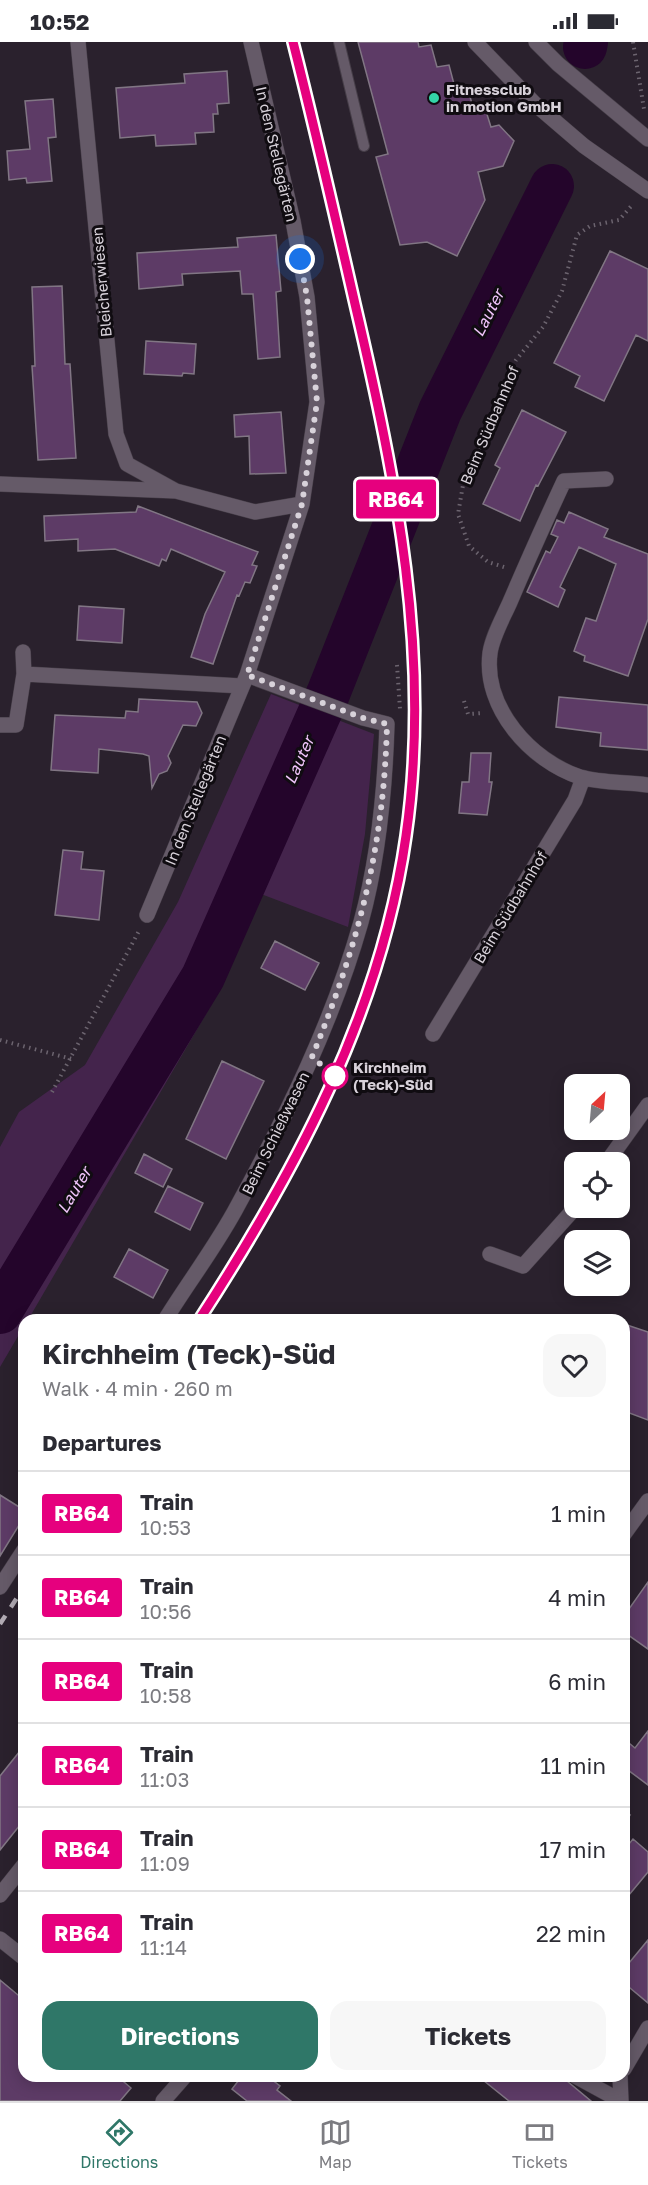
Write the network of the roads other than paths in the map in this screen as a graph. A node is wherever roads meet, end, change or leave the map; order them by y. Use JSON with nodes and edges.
{"nodes":[{"id":1,"x":78,"y":42,"type":"edge"},
{"id":2,"x":251,"y":42,"type":"edge"},
{"id":3,"x":339,"y":42,"type":"edge"},
{"id":4,"x":475,"y":42,"type":"edge"},
{"id":5,"x":536,"y":42,"type":"edge"},
{"id":6,"x":648,"y":140,"type":"edge"},
{"id":7,"x":364,"y":146,"type":"dead end"},
{"id":8,"x":647,"y":190,"type":"edge"},
{"id":9,"x":606,"y":479,"type":"dead end"},
{"id":10,"x":0,"y":484,"type":"edge"},
{"id":11,"x":176,"y":491,"type":"junction"},
{"id":12,"x":302,"y":504,"type":"junction"},
{"id":13,"x":23,"y":652,"type":"dead end"},
{"id":14,"x":24,"y":674,"type":"junction"},
{"id":15,"x":244,"y":681,"type":"junction"},
{"id":16,"x":0,"y":724,"type":"edge"},
{"id":17,"x":583,"y":777,"type":"junction"},
{"id":18,"x":648,"y":785,"type":"edge"},
{"id":19,"x":147,"y":915,"type":"road end"},
{"id":20,"x":433,"y":1034,"type":"dead end"},
{"id":21,"x":648,"y":1105,"type":"edge"},
{"id":22,"x":614,"y":1152,"type":"edge"},
{"id":23,"x":567,"y":1218,"type":"edge"},
{"id":24,"x":490,"y":1254,"type":"dead end"},
{"id":25,"x":169,"y":1314,"type":"edge"},
{"id":26,"x":648,"y":1501,"type":"edge"},
{"id":27,"x":648,"y":1512,"type":"edge"},
{"id":28,"x":630,"y":1525,"type":"edge"},
{"id":29,"x":630,"y":1526,"type":"edge"},
{"id":30,"x":18,"y":1559,"type":"edge"},
{"id":31,"x":0,"y":1587,"type":"edge"},
{"id":32,"x":18,"y":1872,"type":"edge"},
{"id":33,"x":0,"y":1895,"type":"edge"},
{"id":34,"x":0,"y":1939,"type":"edge"},
{"id":35,"x":18,"y":1953,"type":"edge"},
{"id":36,"x":648,"y":2028,"type":"edge"},
{"id":37,"x":630,"y":2059,"type":"edge"},
{"id":38,"x":176,"y":2082,"type":"edge"},
{"id":39,"x":586,"y":2082,"type":"edge"},
{"id":40,"x":620,"y":2082,"type":"edge"},
{"id":41,"x":163,"y":2101,"type":"edge"},
{"id":42,"x":621,"y":2101,"type":"edge"}],
"edges":[{"from":1,"to":11,"type":"street","name":"Bleicherwiesen"},
{"from":2,"to":12,"type":"street","name":"In den Stellegärten"},
{"from":3,"to":7,"type":"lane"},
{"from":4,"to":8,"type":"street"},
{"from":5,"to":6,"type":"street"},
{"from":9,"to":17,"type":"street"},
{"from":10,"to":11,"type":"street","name":"Bleicherwiesen"},
{"from":11,"to":12,"type":"street","name":"Bleicherwiesen"},
{"from":12,"to":15,"type":"street","name":"In den Stellegärten"},
{"from":13,"to":14,"type":"street"},
{"from":14,"to":15,"type":"street"},
{"from":14,"to":16,"type":"street"},
{"from":15,"to":19,"type":"street","name":"In den Stellegärten"},
{"from":15,"to":25,"type":"street","name":"Beim Schießwasen"},
{"from":17,"to":18,"type":"street"},
{"from":17,"to":20,"type":"street","name":"Beim Südbahnhof"},
{"from":21,"to":22,"type":"street"},
{"from":23,"to":24,"type":"street"},
{"from":26,"to":28,"type":"street"},
{"from":27,"to":29,"type":"street"},
{"from":30,"to":31,"type":"street"},
{"from":32,"to":33,"type":"street"},
{"from":34,"to":35,"type":"street"},
{"from":36,"to":37,"type":"street"},
{"from":38,"to":41,"type":"street"},
{"from":39,"to":42,"type":"street"},
{"from":40,"to":42,"type":"street"}]}
